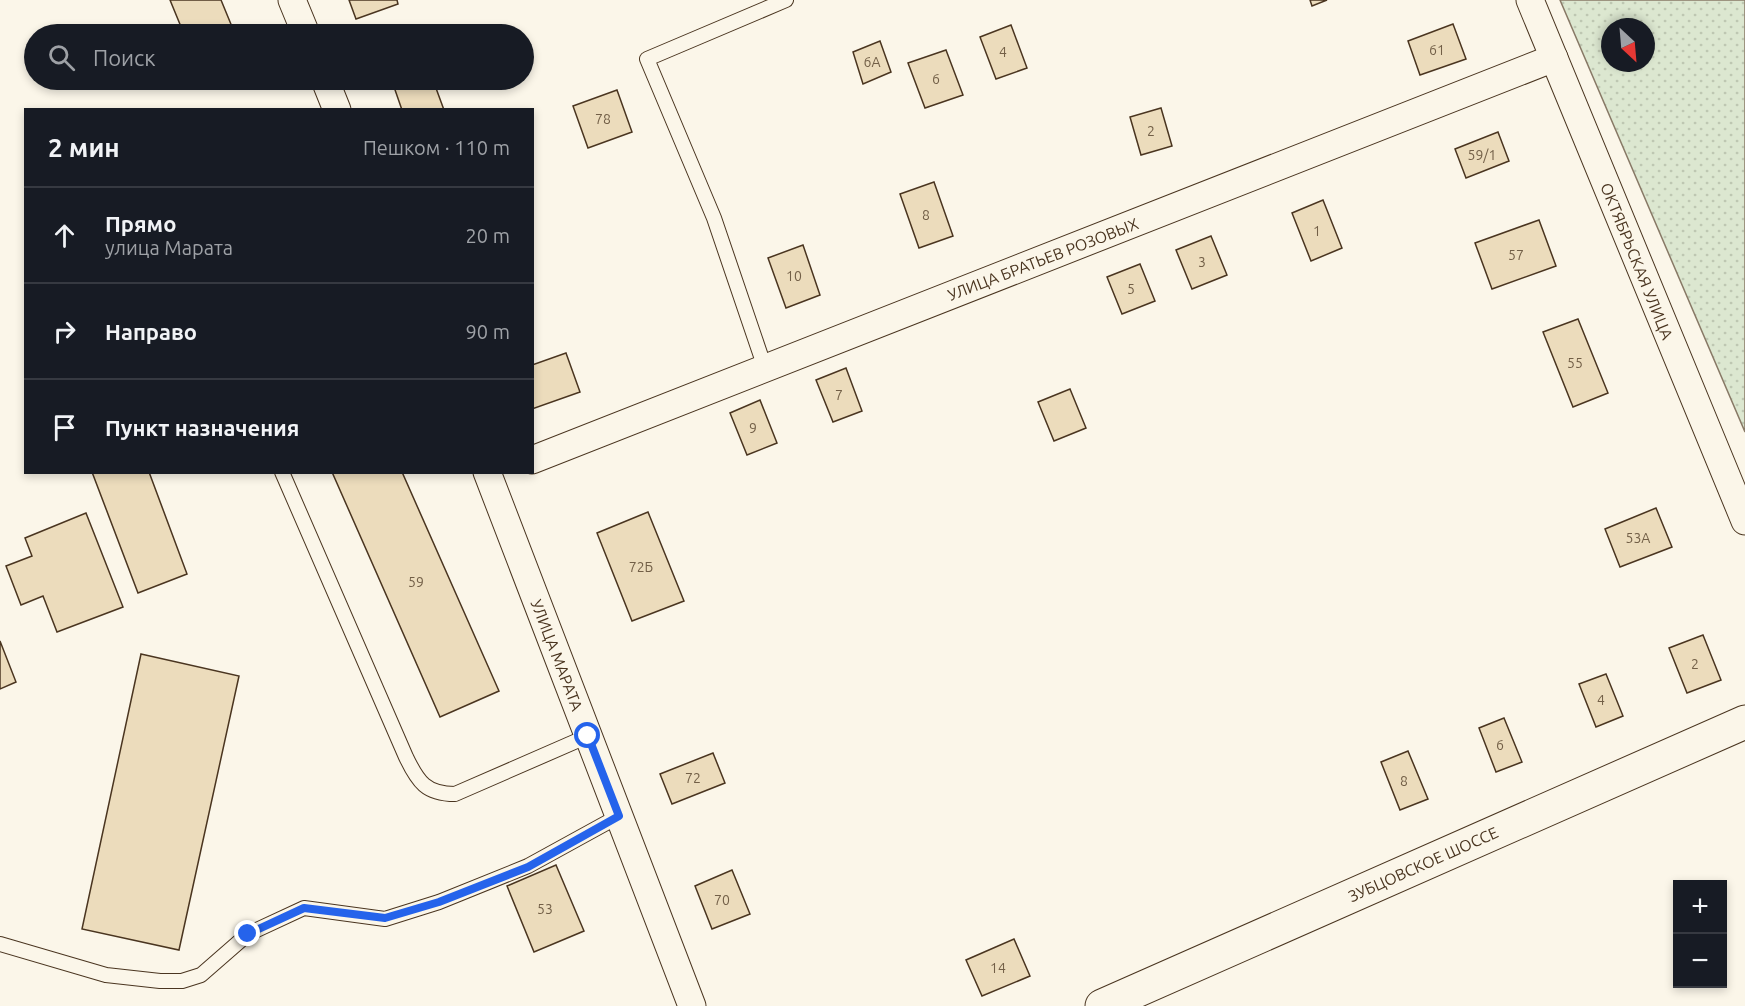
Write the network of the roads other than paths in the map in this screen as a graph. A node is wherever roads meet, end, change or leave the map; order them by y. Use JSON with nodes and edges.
{"nodes":[{"id":1,"x":292,"y":0,"type":"edge"},
{"id":2,"x":786,"y":0,"type":"edge"},
{"id":3,"x":1530,"y":0,"type":"edge"},
{"id":4,"x":302,"y":24,"type":"edge"},
{"id":5,"x":1554,"y":58,"type":"junction"},
{"id":6,"x":329,"y":90,"type":"edge"},
{"id":7,"x":336,"y":108,"type":"edge"},
{"id":8,"x":765,"y":368,"type":"junction"},
{"id":9,"x":534,"y":459,"type":"edge"},
{"id":10,"x":283,"y":474,"type":"edge"},
{"id":11,"x":492,"y":474,"type":"edge"},
{"id":12,"x":1745,"y":521,"type":"edge"},
{"id":13,"x":1745,"y":722,"type":"edge"},
{"id":14,"x":588,"y":736,"type":"junction"},
{"id":15,"x":619,"y":816,"type":"junction"},
{"id":16,"x":0,"y":944,"type":"edge"},
{"id":17,"x":692,"y":1006,"type":"edge"},
{"id":18,"x":1102,"y":1006,"type":"edge"}],
"edges":[{"from":1,"to":4,"type":"street"},
{"from":2,"to":8,"type":"lane"},
{"from":3,"to":5,"type":"street","name":"ОКТЯБРЬСКАЯ УЛИЦА"},
{"from":5,"to":8,"type":"street","name":"УЛИЦА БРАТЬЕВ РОЗОВЫХ"},
{"from":5,"to":12,"type":"street","name":"ОКТЯБРЬСКАЯ УЛИЦА"},
{"from":6,"to":7,"type":"street"},
{"from":8,"to":9,"type":"street","name":"УЛИЦА БРАТЬЕВ РОЗОВЫХ"},
{"from":10,"to":14,"type":"lane"},
{"from":11,"to":14,"type":"street","name":"УЛИЦА МАРАТА"},
{"from":13,"to":18,"type":"main road","name":"ЗУБЦОВСКОЕ ШОССЕ"},
{"from":14,"to":15,"type":"street","name":"УЛИЦА МАРАТА"},
{"from":15,"to":16,"type":"lane"},
{"from":15,"to":17,"type":"street","name":"УЛИЦА МАРАТА"}]}
